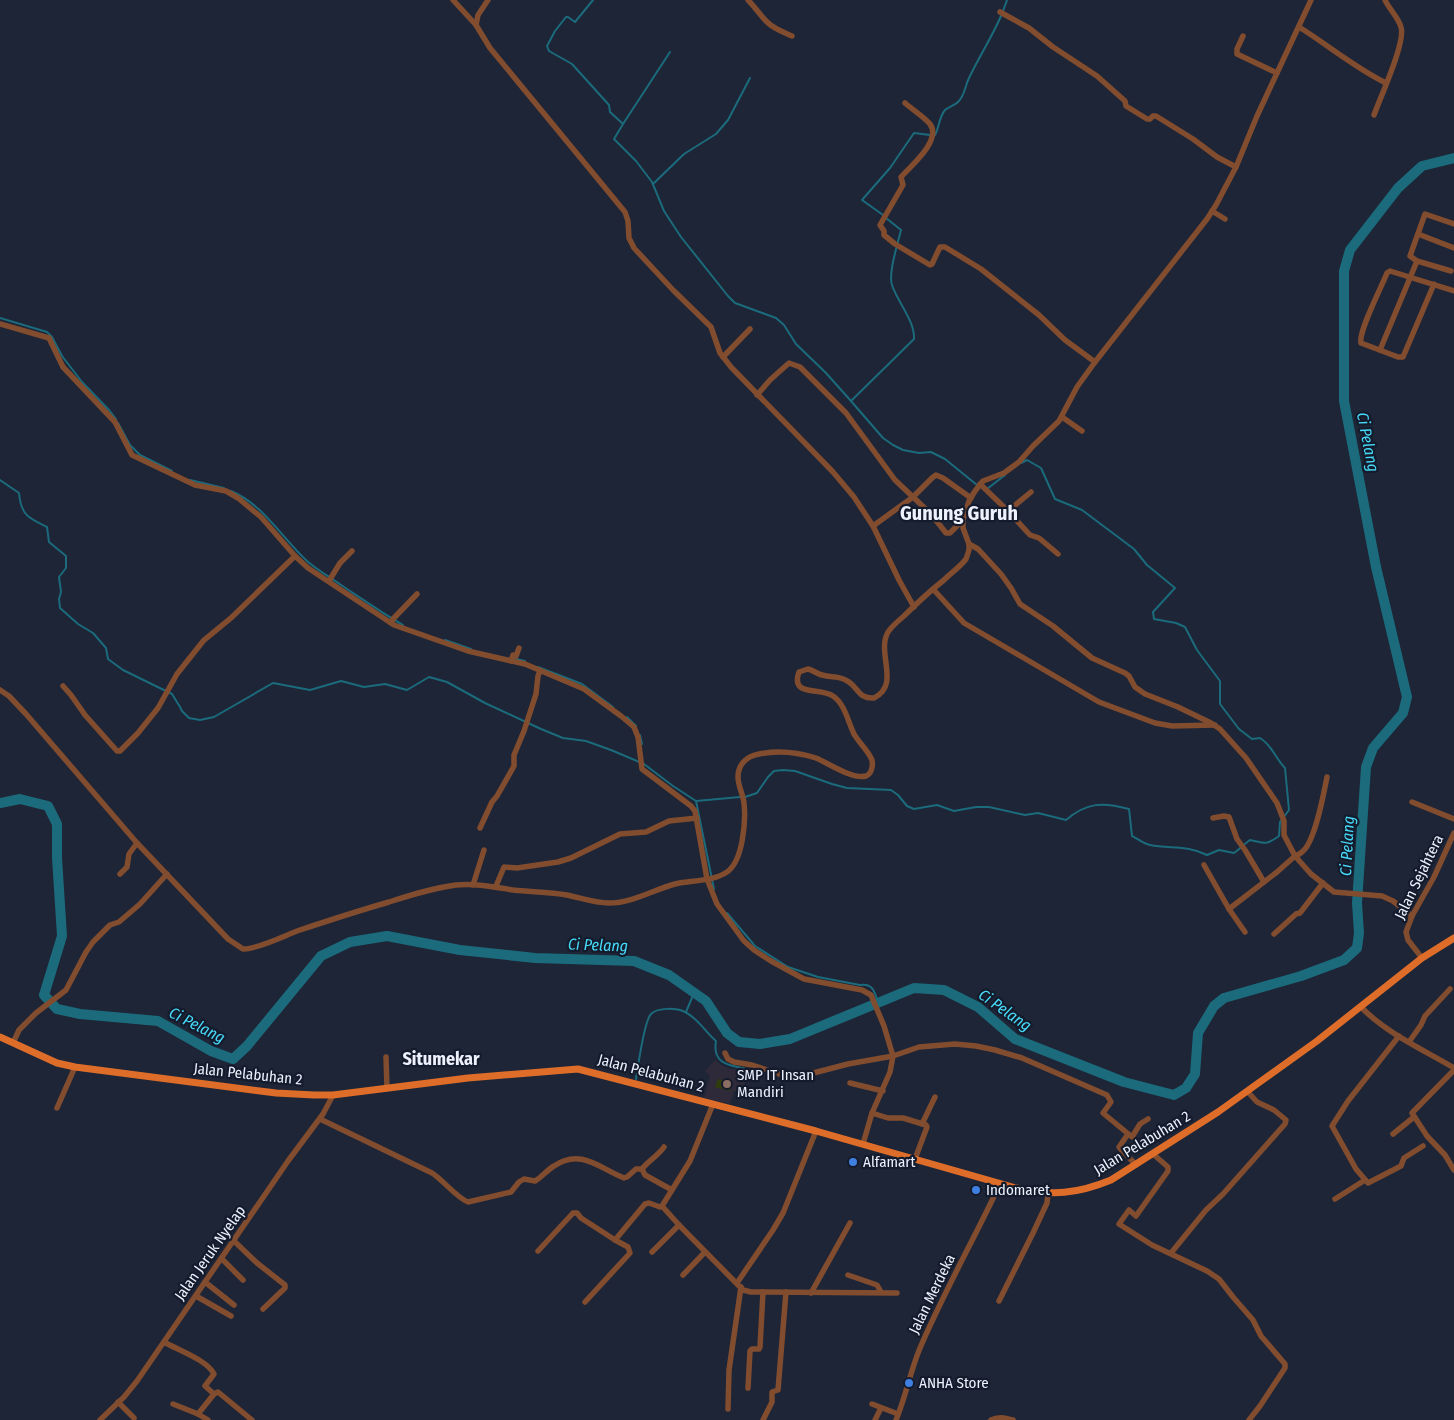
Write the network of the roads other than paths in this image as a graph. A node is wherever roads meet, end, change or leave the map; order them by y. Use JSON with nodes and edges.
{"nodes":[{"id":1,"x":453,"y":0,"type":"edge"},
{"id":2,"x":488,"y":0,"type":"edge"},
{"id":3,"x":748,"y":0,"type":"edge"},
{"id":4,"x":1311,"y":0,"type":"edge"},
{"id":5,"x":1385,"y":0,"type":"edge"},
{"id":6,"x":1000,"y":12,"type":"dead end"},
{"id":7,"x":476,"y":25,"type":"junction"},
{"id":8,"x":1299,"y":27,"type":"junction"},
{"id":9,"x":792,"y":36,"type":"dead end"},
{"id":10,"x":1243,"y":36,"type":"dead end"},
{"id":11,"x":1277,"y":73,"type":"junction"},
{"id":12,"x":1386,"y":84,"type":"junction"},
{"id":13,"x":905,"y":104,"type":"dead end"},
{"id":14,"x":1374,"y":115,"type":"dead end"},
{"id":15,"x":1236,"y":167,"type":"junction"},
{"id":16,"x":1212,"y":211,"type":"junction"},
{"id":17,"x":1226,"y":219,"type":"dead end"},
{"id":18,"x":1454,"y":224,"type":"edge"},
{"id":19,"x":1418,"y":234,"type":"junction"},
{"id":20,"x":1454,"y":248,"type":"edge"},
{"id":21,"x":1417,"y":261,"type":"junction"},
{"id":22,"x":1451,"y":271,"type":"dead end"},
{"id":23,"x":1412,"y":277,"type":"junction"},
{"id":24,"x":1434,"y":284,"type":"junction"},
{"id":25,"x":1454,"y":291,"type":"edge"},
{"id":26,"x":0,"y":324,"type":"edge"},
{"id":27,"x":750,"y":329,"type":"dead end"},
{"id":28,"x":1380,"y":350,"type":"junction"},
{"id":29,"x":722,"y":357,"type":"junction"},
{"id":30,"x":1095,"y":362,"type":"junction"},
{"id":31,"x":758,"y":395,"type":"junction"},
{"id":32,"x":1062,"y":417,"type":"junction"},
{"id":33,"x":1082,"y":431,"type":"dead end"},
{"id":34,"x":980,"y":484,"type":"junction"},
{"id":35,"x":1031,"y":492,"type":"dead end"},
{"id":36,"x":913,"y":497,"type":"junction"},
{"id":37,"x":971,"y":498,"type":"junction"},
{"id":38,"x":1008,"y":511,"type":"junction"},
{"id":39,"x":963,"y":520,"type":"junction"},
{"id":40,"x":873,"y":526,"type":"junction"},
{"id":41,"x":969,"y":544,"type":"junction"},
{"id":42,"x":352,"y":550,"type":"dead end"},
{"id":43,"x":1058,"y":554,"type":"dead end"},
{"id":44,"x":295,"y":556,"type":"junction"},
{"id":45,"x":330,"y":579,"type":"junction"},
{"id":46,"x":933,"y":589,"type":"junction"},
{"id":47,"x":417,"y":594,"type":"dead end"},
{"id":48,"x":914,"y":607,"type":"junction"},
{"id":49,"x":391,"y":622,"type":"junction"},
{"id":50,"x":519,"y":648,"type":"dead end"},
{"id":51,"x":511,"y":659,"type":"junction"},
{"id":52,"x":540,"y":671,"type":"junction"},
{"id":53,"x":63,"y":686,"type":"dead end"},
{"id":54,"x":0,"y":690,"type":"edge"},
{"id":55,"x":1215,"y":725,"type":"junction"},
{"id":56,"x":1327,"y":776,"type":"dead end"},
{"id":57,"x":1412,"y":802,"type":"dead end"},
{"id":58,"x":697,"y":818,"type":"junction"},
{"id":59,"x":1212,"y":818,"type":"dead end"},
{"id":60,"x":1454,"y":819,"type":"edge"},
{"id":61,"x":480,"y":828,"type":"dead end"},
{"id":62,"x":1454,"y":833,"type":"edge"},
{"id":63,"x":137,"y":843,"type":"junction"},
{"id":64,"x":484,"y":850,"type":"dead end"},
{"id":65,"x":1295,"y":856,"type":"junction"},
{"id":66,"x":1204,"y":865,"type":"dead end"},
{"id":67,"x":120,"y":874,"type":"dead end"},
{"id":68,"x":167,"y":874,"type":"junction"},
{"id":69,"x":710,"y":879,"type":"junction"},
{"id":70,"x":1264,"y":882,"type":"junction"},
{"id":71,"x":1323,"y":883,"type":"junction"},
{"id":72,"x":473,"y":885,"type":"junction"},
{"id":73,"x":496,"y":886,"type":"junction"},
{"id":74,"x":1229,"y":909,"type":"junction"},
{"id":75,"x":1412,"y":916,"type":"junction"},
{"id":76,"x":1245,"y":932,"type":"dead end"},
{"id":77,"x":1274,"y":934,"type":"dead end"},
{"id":78,"x":1454,"y":938,"type":"edge"},
{"id":79,"x":1422,"y":958,"type":"junction"},
{"id":80,"x":1450,"y":989,"type":"dead end"},
{"id":81,"x":1360,"y":1006,"type":"junction"},
{"id":82,"x":1399,"y":1036,"type":"junction"},
{"id":83,"x":0,"y":1037,"type":"edge"},
{"id":84,"x":1409,"y":1042,"type":"junction"},
{"id":85,"x":13,"y":1043,"type":"junction"},
{"id":86,"x":725,"y":1053,"type":"dead end"},
{"id":87,"x":893,"y":1056,"type":"junction"},
{"id":88,"x":386,"y":1057,"type":"dead end"},
{"id":89,"x":75,"y":1068,"type":"junction"},
{"id":90,"x":1454,"y":1069,"type":"edge"},
{"id":91,"x":850,"y":1083,"type":"dead end"},
{"id":92,"x":387,"y":1088,"type":"junction"},
{"id":93,"x":883,"y":1091,"type":"junction"},
{"id":94,"x":1247,"y":1091,"type":"junction"},
{"id":95,"x":333,"y":1095,"type":"junction"},
{"id":96,"x":935,"y":1097,"type":"dead end"},
{"id":97,"x":713,"y":1104,"type":"junction"},
{"id":98,"x":57,"y":1108,"type":"dead end"},
{"id":99,"x":872,"y":1114,"type":"junction"},
{"id":100,"x":1414,"y":1117,"type":"junction"},
{"id":101,"x":320,"y":1119,"type":"junction"},
{"id":102,"x":1148,"y":1119,"type":"dead end"},
{"id":103,"x":922,"y":1124,"type":"junction"},
{"id":104,"x":816,"y":1131,"type":"junction"},
{"id":105,"x":1128,"y":1134,"type":"junction"},
{"id":106,"x":1393,"y":1134,"type":"dead end"},
{"id":107,"x":863,"y":1144,"type":"junction"},
{"id":108,"x":1423,"y":1146,"type":"dead end"},
{"id":109,"x":664,"y":1147,"type":"dead end"},
{"id":110,"x":1153,"y":1154,"type":"junction"},
{"id":111,"x":915,"y":1159,"type":"junction"},
{"id":112,"x":1136,"y":1165,"type":"junction"},
{"id":113,"x":642,"y":1169,"type":"junction"},
{"id":114,"x":1454,"y":1170,"type":"edge"},
{"id":115,"x":1365,"y":1180,"type":"junction"},
{"id":116,"x":1000,"y":1184,"type":"junction"},
{"id":117,"x":672,"y":1190,"type":"junction"},
{"id":118,"x":1048,"y":1194,"type":"junction"},
{"id":119,"x":1335,"y":1199,"type":"dead end"},
{"id":120,"x":662,"y":1206,"type":"junction"},
{"id":121,"x":850,"y":1223,"type":"dead end"},
{"id":122,"x":679,"y":1225,"type":"junction"},
{"id":123,"x":615,"y":1240,"type":"junction"},
{"id":124,"x":234,"y":1242,"type":"junction"},
{"id":125,"x":538,"y":1251,"type":"dead end"},
{"id":126,"x":652,"y":1252,"type":"dead end"},
{"id":127,"x":705,"y":1252,"type":"junction"},
{"id":128,"x":1170,"y":1253,"type":"junction"},
{"id":129,"x":222,"y":1260,"type":"junction"},
{"id":130,"x":683,"y":1274,"type":"dead end"},
{"id":131,"x":848,"y":1275,"type":"dead end"},
{"id":132,"x":243,"y":1280,"type":"dead end"},
{"id":133,"x":206,"y":1282,"type":"junction"},
{"id":134,"x":739,"y":1285,"type":"junction"},
{"id":135,"x":762,"y":1292,"type":"junction"},
{"id":136,"x":786,"y":1292,"type":"junction"},
{"id":137,"x":881,"y":1292,"type":"junction"},
{"id":138,"x":811,"y":1293,"type":"junction"},
{"id":139,"x":897,"y":1293,"type":"dead end"},
{"id":140,"x":196,"y":1296,"type":"junction"},
{"id":141,"x":999,"y":1301,"type":"dead end"},
{"id":142,"x":585,"y":1302,"type":"dead end"},
{"id":143,"x":234,"y":1305,"type":"dead end"},
{"id":144,"x":264,"y":1308,"type":"dead end"},
{"id":145,"x":231,"y":1316,"type":"dead end"},
{"id":146,"x":164,"y":1342,"type":"junction"},
{"id":147,"x":748,"y":1388,"type":"dead end"},
{"id":148,"x":214,"y":1394,"type":"junction"},
{"id":149,"x":118,"y":1402,"type":"junction"},
{"id":150,"x":173,"y":1404,"type":"dead end"},
{"id":151,"x":872,"y":1404,"type":"dead end"},
{"id":152,"x":728,"y":1408,"type":"dead end"},
{"id":153,"x":881,"y":1408,"type":"junction"},
{"id":154,"x":198,"y":1414,"type":"junction"},
{"id":155,"x":897,"y":1417,"type":"edge"},
{"id":156,"x":134,"y":1418,"type":"dead end"},
{"id":157,"x":100,"y":1420,"type":"edge"},
{"id":158,"x":208,"y":1420,"type":"edge"},
{"id":159,"x":252,"y":1420,"type":"edge"},
{"id":160,"x":763,"y":1420,"type":"edge"},
{"id":161,"x":875,"y":1420,"type":"edge"},
{"id":162,"x":991,"y":1420,"type":"edge"},
{"id":163,"x":1014,"y":1420,"type":"edge"},
{"id":164,"x":1249,"y":1420,"type":"edge"}],
"edges":[{"from":1,"to":7,"type":"street"},
{"from":2,"to":7,"type":"street"},
{"from":3,"to":9,"type":"street"},
{"from":4,"to":8,"type":"street"},
{"from":5,"to":12,"type":"street"},
{"from":6,"to":15,"type":"street"},
{"from":7,"to":29,"type":"street"},
{"from":8,"to":11,"type":"street"},
{"from":8,"to":12,"type":"street"},
{"from":10,"to":11,"type":"street"},
{"from":11,"to":15,"type":"street"},
{"from":12,"to":14,"type":"street"},
{"from":13,"to":30,"type":"street"},
{"from":15,"to":16,"type":"street"},
{"from":16,"to":17,"type":"street"},
{"from":16,"to":30,"type":"street"},
{"from":18,"to":19,"type":"street"},
{"from":19,"to":20,"type":"street"},
{"from":19,"to":21,"type":"street"},
{"from":21,"to":22,"type":"street"},
{"from":21,"to":23,"type":"street"},
{"from":23,"to":24,"type":"street"},
{"from":23,"to":28,"type":"street"},
{"from":23,"to":28,"type":"street"},
{"from":24,"to":25,"type":"street"},
{"from":24,"to":28,"type":"street"},
{"from":26,"to":44,"type":"street"},
{"from":27,"to":29,"type":"street"},
{"from":29,"to":31,"type":"street"},
{"from":30,"to":32,"type":"street"},
{"from":31,"to":36,"type":"street"},
{"from":31,"to":40,"type":"street"},
{"from":32,"to":33,"type":"street"},
{"from":32,"to":34,"type":"street"},
{"from":34,"to":37,"type":"street"},
{"from":34,"to":38,"type":"street"},
{"from":35,"to":38,"type":"street"},
{"from":36,"to":37,"type":"street"},
{"from":36,"to":39,"type":"street"},
{"from":36,"to":40,"type":"street"},
{"from":37,"to":39,"type":"street"},
{"from":38,"to":43,"type":"street"},
{"from":39,"to":41,"type":"street"},
{"from":40,"to":48,"type":"street"},
{"from":41,"to":46,"type":"street"},
{"from":41,"to":55,"type":"street"},
{"from":42,"to":45,"type":"street"},
{"from":44,"to":45,"type":"street"},
{"from":44,"to":53,"type":"street"},
{"from":45,"to":49,"type":"street"},
{"from":46,"to":48,"type":"street"},
{"from":46,"to":55,"type":"street"},
{"from":47,"to":49,"type":"street"},
{"from":48,"to":69,"type":"street"},
{"from":49,"to":51,"type":"street"},
{"from":50,"to":51,"type":"street"},
{"from":51,"to":52,"type":"street"},
{"from":52,"to":58,"type":"street"},
{"from":52,"to":61,"type":"street"},
{"from":54,"to":63,"type":"street"},
{"from":55,"to":65,"type":"street"},
{"from":56,"to":65,"type":"street"},
{"from":57,"to":60,"type":"street"},
{"from":58,"to":69,"type":"street"},
{"from":58,"to":73,"type":"street"},
{"from":59,"to":70,"type":"street"},
{"from":62,"to":75,"type":"street","name":"Jalan Sejahtera"},
{"from":63,"to":67,"type":"street"},
{"from":63,"to":68,"type":"street"},
{"from":64,"to":72,"type":"street"},
{"from":65,"to":70,"type":"street"},
{"from":65,"to":71,"type":"street"},
{"from":66,"to":74,"type":"street"},
{"from":68,"to":72,"type":"street"},
{"from":68,"to":85,"type":"street"},
{"from":69,"to":73,"type":"street"},
{"from":69,"to":87,"type":"street"},
{"from":70,"to":74,"type":"street"},
{"from":71,"to":75,"type":"street"},
{"from":71,"to":77,"type":"street"},
{"from":72,"to":73,"type":"street"},
{"from":74,"to":76,"type":"street"},
{"from":75,"to":79,"type":"street","name":"Jalan Sejahtera"},
{"from":78,"to":79,"type":"main road","name":"Jalan Pelabuhan 2"},
{"from":79,"to":81,"type":"main road","name":"Jalan Pelabuhan 2"},
{"from":80,"to":84,"type":"street"},
{"from":81,"to":82,"type":"street"},
{"from":81,"to":94,"type":"main road","name":"Jalan Pelabuhan 2"},
{"from":82,"to":84,"type":"street"},
{"from":82,"to":115,"type":"street"},
{"from":83,"to":85,"type":"main road","name":"Jalan Pelabuhan 2"},
{"from":84,"to":90,"type":"street"},
{"from":85,"to":89,"type":"main road","name":"Jalan Pelabuhan 2"},
{"from":86,"to":87,"type":"street"},
{"from":87,"to":93,"type":"street"},
{"from":87,"to":105,"type":"street"},
{"from":88,"to":92,"type":"street"},
{"from":89,"to":95,"type":"main road","name":"Jalan Pelabuhan 2"},
{"from":89,"to":98,"type":"street"},
{"from":90,"to":100,"type":"street"},
{"from":91,"to":93,"type":"street"},
{"from":92,"to":95,"type":"main road","name":"Jalan Pelabuhan 2"},
{"from":92,"to":97,"type":"main road","name":"Jalan Pelabuhan 2"},
{"from":93,"to":99,"type":"street"},
{"from":94,"to":110,"type":"main road","name":"Jalan Pelabuhan 2"},
{"from":94,"to":128,"type":"street"},
{"from":95,"to":101,"type":"street","name":"Jalan Jeruk Nyelap"},
{"from":96,"to":103,"type":"street"},
{"from":97,"to":104,"type":"main road","name":"Jalan Pelabuhan 2"},
{"from":97,"to":117,"type":"street"},
{"from":99,"to":103,"type":"street"},
{"from":99,"to":107,"type":"street"},
{"from":100,"to":106,"type":"street"},
{"from":100,"to":114,"type":"street"},
{"from":101,"to":113,"type":"street"},
{"from":101,"to":124,"type":"street","name":"Jalan Jeruk Nyelap"},
{"from":102,"to":105,"type":"street"},
{"from":103,"to":111,"type":"street"},
{"from":104,"to":107,"type":"main road","name":"Jalan Pelabuhan 2"},
{"from":104,"to":134,"type":"street"},
{"from":105,"to":112,"type":"street"},
{"from":107,"to":111,"type":"main road","name":"Jalan Pelabuhan 2"},
{"from":108,"to":115,"type":"street"},
{"from":109,"to":113,"type":"street"},
{"from":110,"to":112,"type":"main road","name":"Jalan Pelabuhan 2"},
{"from":110,"to":128,"type":"street"},
{"from":111,"to":116,"type":"main road","name":"Jalan Pelabuhan 2"},
{"from":112,"to":118,"type":"main road","name":"Jalan Pelabuhan 2"},
{"from":113,"to":117,"type":"street"},
{"from":115,"to":119,"type":"street"},
{"from":116,"to":118,"type":"main road","name":"Jalan Pelabuhan 2"},
{"from":116,"to":155,"type":"street","name":"Jalan Merdeka"},
{"from":117,"to":120,"type":"street"},
{"from":118,"to":141,"type":"street"},
{"from":120,"to":122,"type":"street"},
{"from":120,"to":123,"type":"street"},
{"from":121,"to":138,"type":"street"},
{"from":122,"to":126,"type":"street"},
{"from":122,"to":127,"type":"street"},
{"from":123,"to":125,"type":"street"},
{"from":123,"to":142,"type":"street"},
{"from":124,"to":129,"type":"street","name":"Jalan Jeruk Nyelap"},
{"from":124,"to":144,"type":"street"},
{"from":127,"to":130,"type":"street"},
{"from":127,"to":134,"type":"street"},
{"from":128,"to":164,"type":"street"},
{"from":129,"to":132,"type":"street"},
{"from":129,"to":133,"type":"street","name":"Jalan Jeruk Nyelap"},
{"from":131,"to":137,"type":"street"},
{"from":133,"to":140,"type":"street","name":"Jalan Jeruk Nyelap"},
{"from":133,"to":143,"type":"street"},
{"from":134,"to":135,"type":"street"},
{"from":134,"to":152,"type":"street"},
{"from":135,"to":136,"type":"street"},
{"from":135,"to":147,"type":"street"},
{"from":136,"to":138,"type":"street"},
{"from":136,"to":160,"type":"street"},
{"from":137,"to":138,"type":"street"},
{"from":137,"to":139,"type":"street"},
{"from":140,"to":145,"type":"street"},
{"from":140,"to":146,"type":"street","name":"Jalan Jeruk Nyelap"},
{"from":146,"to":148,"type":"street"},
{"from":146,"to":149,"type":"street","name":"Jalan Jeruk Nyelap"},
{"from":148,"to":154,"type":"street"},
{"from":148,"to":159,"type":"street"},
{"from":149,"to":156,"type":"street"},
{"from":149,"to":157,"type":"street","name":"Jalan Jeruk Nyelap"},
{"from":150,"to":154,"type":"street"},
{"from":151,"to":153,"type":"street"},
{"from":153,"to":155,"type":"street"},
{"from":153,"to":161,"type":"street"},
{"from":154,"to":158,"type":"street"},
{"from":162,"to":163,"type":"street"}]}
